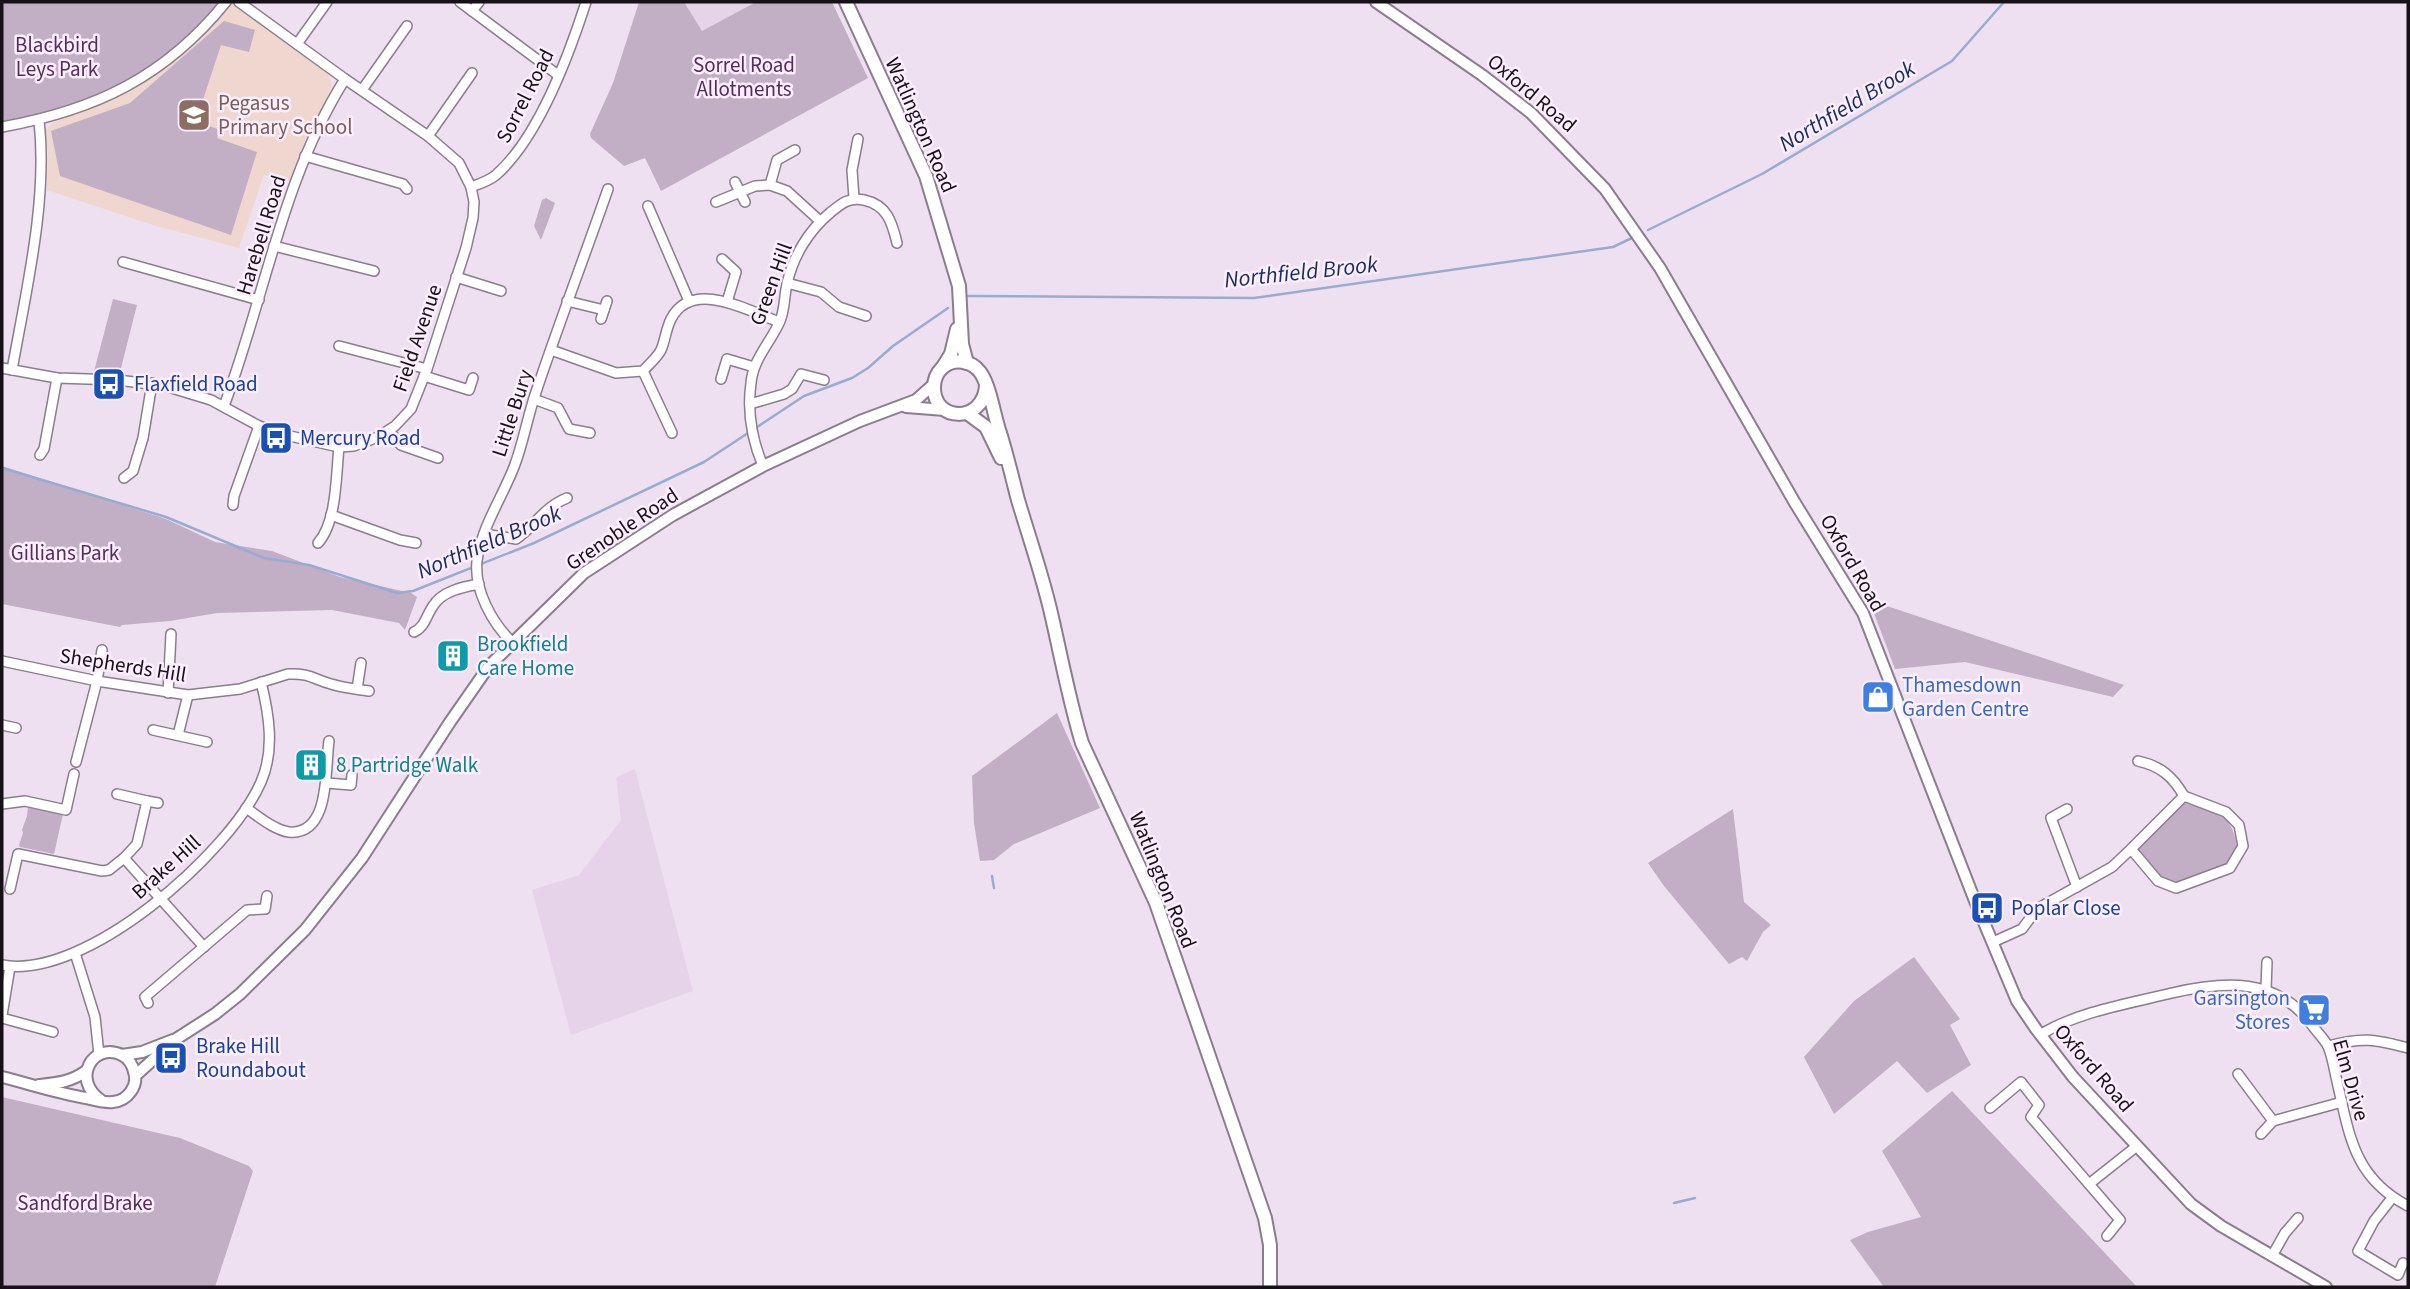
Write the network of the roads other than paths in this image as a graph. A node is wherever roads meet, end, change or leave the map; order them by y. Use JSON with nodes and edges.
{"nodes":[{"id":1,"x":226,"y":2,"type":"edge"},
{"id":2,"x":240,"y":2,"type":"edge"},
{"id":3,"x":327,"y":2,"type":"edge"},
{"id":4,"x":460,"y":2,"type":"edge"},
{"id":5,"x":480,"y":2,"type":"edge"},
{"id":6,"x":586,"y":2,"type":"edge"},
{"id":7,"x":846,"y":2,"type":"edge"},
{"id":8,"x":1376,"y":2,"type":"edge"},
{"id":9,"x":472,"y":11,"type":"junction"},
{"id":10,"x":407,"y":26,"type":"dead end"},
{"id":11,"x":297,"y":44,"type":"junction"},
{"id":12,"x":472,"y":73,"type":"dead end"},
{"id":13,"x":558,"y":75,"type":"junction"},
{"id":14,"x":345,"y":79,"type":"junction"},
{"id":15,"x":362,"y":90,"type":"junction"},
{"id":16,"x":39,"y":121,"type":"junction"},
{"id":17,"x":2,"y":127,"type":"edge"},
{"id":18,"x":428,"y":136,"type":"junction"},
{"id":19,"x":858,"y":139,"type":"dead end"},
{"id":20,"x":795,"y":150,"type":"dead end"},
{"id":21,"x":305,"y":156,"type":"junction"},
{"id":22,"x":735,"y":182,"type":"dead end"},
{"id":23,"x":770,"y":185,"type":"junction"},
{"id":24,"x":471,"y":187,"type":"junction"},
{"id":25,"x":407,"y":189,"type":"dead end"},
{"id":26,"x":608,"y":189,"type":"dead end"},
{"id":27,"x":741,"y":191,"type":"junction"},
{"id":28,"x":853,"y":198,"type":"junction"},
{"id":29,"x":716,"y":202,"type":"dead end"},
{"id":30,"x":745,"y":202,"type":"dead end"},
{"id":31,"x":648,"y":206,"type":"dead end"},
{"id":32,"x":820,"y":221,"type":"junction"},
{"id":33,"x":897,"y":243,"type":"dead end"},
{"id":34,"x":274,"y":246,"type":"junction"},
{"id":35,"x":722,"y":259,"type":"dead end"},
{"id":36,"x":123,"y":262,"type":"dead end"},
{"id":37,"x":374,"y":271,"type":"dead end"},
{"id":38,"x":456,"y":277,"type":"junction"},
{"id":39,"x":787,"y":283,"type":"junction"},
{"id":40,"x":501,"y":290,"type":"dead end"},
{"id":41,"x":259,"y":300,"type":"junction"},
{"id":42,"x":567,"y":301,"type":"junction"},
{"id":43,"x":689,"y":301,"type":"junction"},
{"id":44,"x":727,"y":302,"type":"junction"},
{"id":45,"x":961,"y":307,"type":"junction"},
{"id":46,"x":604,"y":310,"type":"dead end"},
{"id":47,"x":866,"y":316,"type":"dead end"},
{"id":48,"x":779,"y":322,"type":"junction"},
{"id":49,"x":339,"y":346,"type":"dead end"},
{"id":50,"x":551,"y":350,"type":"junction"},
{"id":51,"x":967,"y":363,"type":"junction"},
{"id":52,"x":754,"y":366,"type":"junction"},
{"id":53,"x":2,"y":368,"type":"edge"},
{"id":54,"x":943,"y":368,"type":"junction"},
{"id":55,"x":12,"y":370,"type":"junction"},
{"id":56,"x":643,"y":371,"type":"junction"},
{"id":57,"x":426,"y":373,"type":"junction"},
{"id":58,"x":57,"y":378,"type":"junction"},
{"id":59,"x":473,"y":378,"type":"dead end"},
{"id":60,"x":721,"y":379,"type":"dead end"},
{"id":61,"x":824,"y":380,"type":"dead end"},
{"id":62,"x":152,"y":383,"type":"junction"},
{"id":63,"x":934,"y":384,"type":"junction"},
{"id":64,"x":986,"y":386,"type":"junction"},
{"id":65,"x":534,"y":399,"type":"junction"},
{"id":66,"x":224,"y":406,"type":"junction"},
{"id":67,"x":750,"y":406,"type":"junction"},
{"id":68,"x":900,"y":407,"type":"junction"},
{"id":69,"x":945,"y":410,"type":"junction"},
{"id":70,"x":967,"y":413,"type":"junction"},
{"id":71,"x":259,"y":426,"type":"junction"},
{"id":72,"x":389,"y":431,"type":"junction"},
{"id":73,"x":590,"y":433,"type":"dead end"},
{"id":74,"x":672,"y":433,"type":"dead end"},
{"id":75,"x":339,"y":447,"type":"junction"},
{"id":76,"x":40,"y":455,"type":"dead end"},
{"id":77,"x":438,"y":458,"type":"dead end"},
{"id":78,"x":763,"y":466,"type":"junction"},
{"id":79,"x":124,"y":478,"type":"dead end"},
{"id":80,"x":566,"y":498,"type":"dead end"},
{"id":81,"x":1018,"y":500,"type":"junction"},
{"id":82,"x":233,"y":505,"type":"dead end"},
{"id":83,"x":331,"y":515,"type":"junction"},
{"id":84,"x":484,"y":534,"type":"junction"},
{"id":85,"x":318,"y":543,"type":"dead end"},
{"id":86,"x":416,"y":543,"type":"dead end"},
{"id":87,"x":478,"y":574,"type":"junction"},
{"id":88,"x":414,"y":632,"type":"dead end"},
{"id":89,"x":171,"y":635,"type":"dead end"},
{"id":90,"x":512,"y":642,"type":"junction"},
{"id":91,"x":102,"y":650,"type":"dead end"},
{"id":92,"x":2,"y":660,"type":"edge"},
{"id":93,"x":361,"y":663,"type":"dead end"},
{"id":94,"x":97,"y":681,"type":"junction"},
{"id":95,"x":261,"y":682,"type":"junction"},
{"id":96,"x":357,"y":689,"type":"junction"},
{"id":97,"x":369,"y":691,"type":"dead end"},
{"id":98,"x":168,"y":693,"type":"junction"},
{"id":99,"x":188,"y":695,"type":"junction"},
{"id":100,"x":2,"y":725,"type":"edge"},
{"id":101,"x":16,"y":728,"type":"dead end"},
{"id":102,"x":153,"y":730,"type":"dead end"},
{"id":103,"x":178,"y":735,"type":"junction"},
{"id":104,"x":329,"y":741,"type":"dead end"},
{"id":105,"x":207,"y":742,"type":"dead end"},
{"id":106,"x":2138,"y":761,"type":"dead end"},
{"id":107,"x":76,"y":762,"type":"dead end"},
{"id":108,"x":74,"y":774,"type":"dead end"},
{"id":109,"x":352,"y":775,"type":"dead end"},
{"id":110,"x":327,"y":783,"type":"junction"},
{"id":111,"x":117,"y":794,"type":"dead end"},
{"id":112,"x":2184,"y":796,"type":"junction"},
{"id":113,"x":148,"y":802,"type":"junction"},
{"id":114,"x":158,"y":803,"type":"dead end"},
{"id":115,"x":2,"y":804,"type":"edge"},
{"id":116,"x":246,"y":808,"type":"junction"},
{"id":117,"x":2067,"y":810,"type":"dead end"},
{"id":118,"x":2131,"y":849,"type":"junction"},
{"id":119,"x":124,"y":858,"type":"junction"},
{"id":120,"x":2077,"y":887,"type":"junction"},
{"id":121,"x":10,"y":889,"type":"dead end"},
{"id":122,"x":267,"y":897,"type":"dead end"},
{"id":123,"x":162,"y":898,"type":"junction"},
{"id":124,"x":1993,"y":942,"type":"junction"},
{"id":125,"x":204,"y":947,"type":"junction"},
{"id":126,"x":75,"y":953,"type":"junction"},
{"id":127,"x":2267,"y":962,"type":"dead end"},
{"id":128,"x":6,"y":966,"type":"edge"},
{"id":129,"x":2266,"y":989,"type":"junction"},
{"id":130,"x":148,"y":1003,"type":"dead end"},
{"id":131,"x":2,"y":1017,"type":"edge"},
{"id":132,"x":53,"y":1032,"type":"dead end"},
{"id":133,"x":2040,"y":1035,"type":"junction"},
{"id":134,"x":176,"y":1039,"type":"junction"},
{"id":135,"x":2328,"y":1046,"type":"junction"},
{"id":136,"x":2408,"y":1048,"type":"edge"},
{"id":137,"x":99,"y":1055,"type":"junction"},
{"id":138,"x":122,"y":1055,"type":"junction"},
{"id":139,"x":86,"y":1071,"type":"junction"},
{"id":140,"x":2238,"y":1074,"type":"dead end"},
{"id":141,"x":136,"y":1075,"type":"junction"},
{"id":142,"x":2,"y":1077,"type":"edge"},
{"id":143,"x":36,"y":1086,"type":"junction"},
{"id":144,"x":102,"y":1101,"type":"junction"},
{"id":145,"x":2342,"y":1102,"type":"junction"},
{"id":146,"x":1990,"y":1108,"type":"dead end"},
{"id":147,"x":2273,"y":1121,"type":"junction"},
{"id":148,"x":2261,"y":1134,"type":"dead end"},
{"id":149,"x":2137,"y":1146,"type":"junction"},
{"id":150,"x":2089,"y":1184,"type":"junction"},
{"id":151,"x":2392,"y":1198,"type":"junction"},
{"id":152,"x":2408,"y":1206,"type":"edge"},
{"id":153,"x":2298,"y":1218,"type":"dead end"},
{"id":154,"x":2107,"y":1236,"type":"dead end"},
{"id":155,"x":2272,"y":1256,"type":"junction"},
{"id":156,"x":2403,"y":1263,"type":"dead end"},
{"id":157,"x":1271,"y":1281,"type":"edge"},
{"id":158,"x":2326,"y":1287,"type":"edge"}],
"edges":[{"from":1,"to":16,"type":"street"},
{"from":2,"to":11,"type":"street"},
{"from":3,"to":11,"type":"street"},
{"from":4,"to":9,"type":"street"},
{"from":5,"to":9,"type":"street"},
{"from":6,"to":13,"type":"street","name":"Sorrel Road"},
{"from":7,"to":45,"type":"main road","name":"Watlington Road"},
{"from":8,"to":124,"type":"street","name":"Oxford Road"},
{"from":9,"to":13,"type":"street"},
{"from":10,"to":15,"type":"street"},
{"from":11,"to":14,"type":"street"},
{"from":12,"to":18,"type":"street"},
{"from":13,"to":24,"type":"street","name":"Sorrel Road"},
{"from":14,"to":15,"type":"street"},
{"from":14,"to":21,"type":"street","name":"Harebell Road"},
{"from":15,"to":18,"type":"street"},
{"from":16,"to":17,"type":"street"},
{"from":16,"to":55,"type":"street"},
{"from":18,"to":24,"type":"street"},
{"from":19,"to":28,"type":"street"},
{"from":20,"to":23,"type":"street"},
{"from":21,"to":25,"type":"street"},
{"from":21,"to":34,"type":"street","name":"Harebell Road"},
{"from":22,"to":27,"type":"street"},
{"from":23,"to":27,"type":"street"},
{"from":23,"to":32,"type":"street"},
{"from":24,"to":38,"type":"street","name":"Field Avenue"},
{"from":26,"to":42,"type":"street","name":"Little Bury"},
{"from":27,"to":29,"type":"street"},
{"from":27,"to":30,"type":"street"},
{"from":28,"to":32,"type":"street","name":"Green Hill"},
{"from":28,"to":33,"type":"street"},
{"from":31,"to":43,"type":"street"},
{"from":32,"to":39,"type":"street","name":"Green Hill"},
{"from":34,"to":37,"type":"street"},
{"from":34,"to":41,"type":"street","name":"Harebell Road"},
{"from":35,"to":44,"type":"street"},
{"from":36,"to":41,"type":"street"},
{"from":38,"to":40,"type":"street"},
{"from":38,"to":57,"type":"street","name":"Field Avenue"},
{"from":39,"to":47,"type":"street"},
{"from":39,"to":48,"type":"street","name":"Green Hill"},
{"from":41,"to":66,"type":"street","name":"Harebell Road"},
{"from":42,"to":46,"type":"street"},
{"from":42,"to":50,"type":"street","name":"Little Bury"},
{"from":43,"to":44,"type":"street"},
{"from":43,"to":56,"type":"street"},
{"from":44,"to":48,"type":"street"},
{"from":45,"to":51,"type":"main road","name":"Watlington Road"},
{"from":45,"to":54,"type":"main road","name":"Watlington Road"},
{"from":48,"to":52,"type":"street","name":"Green Hill"},
{"from":49,"to":57,"type":"street"},
{"from":50,"to":56,"type":"street"},
{"from":50,"to":65,"type":"street","name":"Little Bury"},
{"from":51,"to":54,"type":"main road"},
{"from":51,"to":64,"type":"main road"},
{"from":52,"to":60,"type":"street"},
{"from":52,"to":67,"type":"street","name":"Green Hill"},
{"from":53,"to":55,"type":"street","name":"Field Avenue"},
{"from":54,"to":63,"type":"main road"},
{"from":55,"to":58,"type":"street","name":"Field Avenue"},
{"from":56,"to":74,"type":"street"},
{"from":57,"to":59,"type":"street"},
{"from":57,"to":72,"type":"street","name":"Field Avenue"},
{"from":58,"to":62,"type":"street","name":"Field Avenue"},
{"from":58,"to":76,"type":"street"},
{"from":61,"to":67,"type":"street"},
{"from":62,"to":66,"type":"street","name":"Field Avenue"},
{"from":62,"to":79,"type":"street"},
{"from":63,"to":68,"type":"street","name":"Grenoble Road"},
{"from":63,"to":69,"type":"main road"},
{"from":64,"to":70,"type":"main road"},
{"from":64,"to":81,"type":"main road","name":"Watlington Road"},
{"from":65,"to":73,"type":"street"},
{"from":65,"to":84,"type":"street","name":"Little Bury"},
{"from":66,"to":71,"type":"street","name":"Field Avenue"},
{"from":67,"to":78,"type":"street","name":"Green Hill"},
{"from":68,"to":69,"type":"street","name":"Grenoble Road"},
{"from":68,"to":78,"type":"street","name":"Grenoble Road"},
{"from":69,"to":70,"type":"main road"},
{"from":70,"to":81,"type":"main road","name":"Watlington Road"},
{"from":71,"to":75,"type":"street","name":"Field Avenue"},
{"from":71,"to":82,"type":"street"},
{"from":72,"to":75,"type":"street","name":"Field Avenue"},
{"from":72,"to":77,"type":"street"},
{"from":75,"to":83,"type":"street"},
{"from":78,"to":90,"type":"street","name":"Grenoble Road"},
{"from":80,"to":84,"type":"street"},
{"from":81,"to":157,"type":"main road","name":"Watlington Road"},
{"from":83,"to":85,"type":"street"},
{"from":83,"to":86,"type":"street"},
{"from":84,"to":87,"type":"street","name":"Little Bury"},
{"from":87,"to":88,"type":"street"},
{"from":87,"to":90,"type":"street"},
{"from":89,"to":98,"type":"street"},
{"from":90,"to":134,"type":"street","name":"Grenoble Road"},
{"from":91,"to":94,"type":"street"},
{"from":92,"to":94,"type":"street","name":"Shepherds Hill"},
{"from":93,"to":96,"type":"street"},
{"from":94,"to":98,"type":"street","name":"Shepherds Hill"},
{"from":94,"to":107,"type":"street"},
{"from":95,"to":96,"type":"street","name":"Shepherds Hill"},
{"from":95,"to":99,"type":"street","name":"Shepherds Hill"},
{"from":95,"to":116,"type":"street","name":"Brake Hill"},
{"from":96,"to":97,"type":"street","name":"Shepherds Hill"},
{"from":98,"to":99,"type":"street","name":"Shepherds Hill"},
{"from":99,"to":103,"type":"street"},
{"from":100,"to":101,"type":"street"},
{"from":102,"to":103,"type":"street"},
{"from":103,"to":105,"type":"street"},
{"from":104,"to":110,"type":"street"},
{"from":106,"to":112,"type":"street"},
{"from":108,"to":115,"type":"street"},
{"from":109,"to":110,"type":"street"},
{"from":110,"to":116,"type":"street"},
{"from":111,"to":113,"type":"street"},
{"from":112,"to":118,"type":"street"},
{"from":112,"to":118,"type":"street"},
{"from":113,"to":114,"type":"street"},
{"from":113,"to":119,"type":"street"},
{"from":116,"to":123,"type":"street","name":"Brake Hill"},
{"from":117,"to":120,"type":"street"},
{"from":118,"to":120,"type":"street"},
{"from":119,"to":121,"type":"street"},
{"from":119,"to":123,"type":"street"},
{"from":120,"to":124,"type":"street"},
{"from":122,"to":125,"type":"street"},
{"from":123,"to":125,"type":"street"},
{"from":123,"to":126,"type":"street","name":"Brake Hill"},
{"from":124,"to":133,"type":"street","name":"Oxford Road"},
{"from":125,"to":130,"type":"street"},
{"from":126,"to":128,"type":"street","name":"Brake Hill"},
{"from":126,"to":137,"type":"street"},
{"from":127,"to":129,"type":"street"},
{"from":128,"to":131,"type":"street"},
{"from":129,"to":133,"type":"street","name":"Elm Drive"},
{"from":129,"to":135,"type":"street","name":"Elm Drive"},
{"from":131,"to":132,"type":"street"},
{"from":133,"to":149,"type":"street","name":"Oxford Road"},
{"from":134,"to":138,"type":"street","name":"Grenoble Road"},
{"from":134,"to":141,"type":"street","name":"Grenoble Road"},
{"from":135,"to":136,"type":"street"},
{"from":135,"to":145,"type":"street","name":"Elm Drive"},
{"from":137,"to":138,"type":"street"},
{"from":137,"to":139,"type":"street"},
{"from":138,"to":141,"type":"street"},
{"from":139,"to":143,"type":"street"},
{"from":139,"to":144,"type":"street"},
{"from":140,"to":147,"type":"street"},
{"from":141,"to":144,"type":"street"},
{"from":142,"to":143,"type":"street"},
{"from":143,"to":144,"type":"street"},
{"from":145,"to":147,"type":"street"},
{"from":145,"to":151,"type":"street","name":"Elm Drive"},
{"from":146,"to":150,"type":"street"},
{"from":147,"to":148,"type":"street"},
{"from":149,"to":150,"type":"street"},
{"from":149,"to":155,"type":"street","name":"Oxford Road"},
{"from":150,"to":154,"type":"street"},
{"from":151,"to":152,"type":"street","name":"Elm Drive"},
{"from":151,"to":156,"type":"street"},
{"from":153,"to":155,"type":"street"},
{"from":155,"to":158,"type":"street","name":"Oxford Road"}]}
